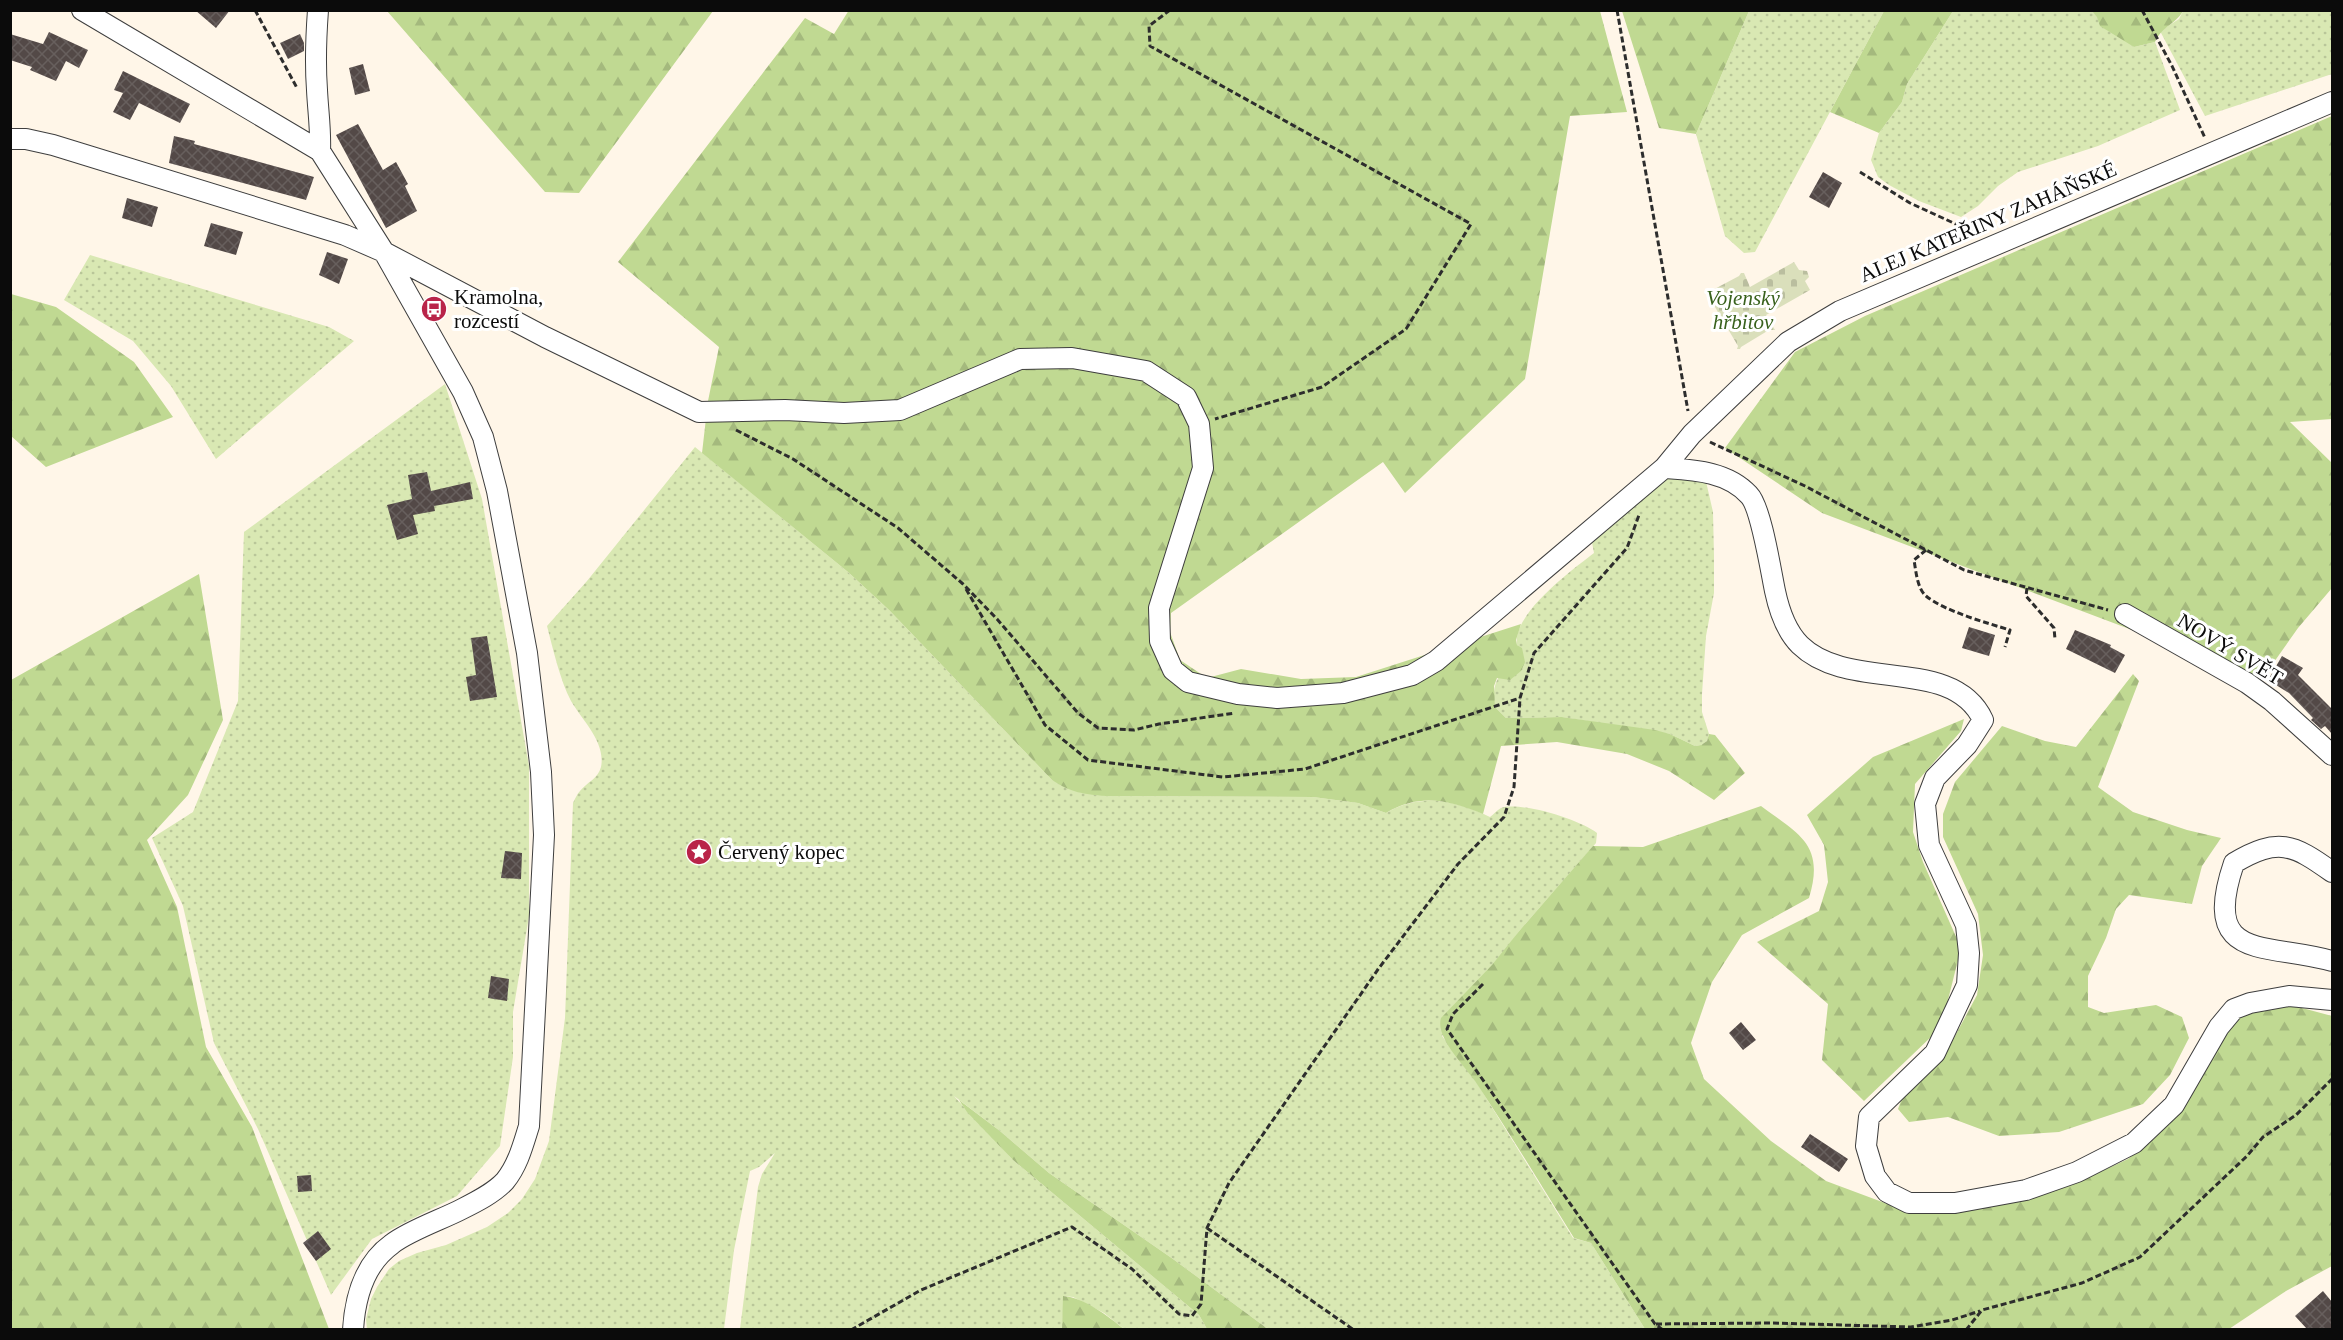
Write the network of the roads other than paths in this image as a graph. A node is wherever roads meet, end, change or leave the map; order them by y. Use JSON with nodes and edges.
{"nodes":[{"id":1,"x":82,"y":10,"type":"edge"},
{"id":2,"x":318,"y":10,"type":"edge"},
{"id":3,"x":2332,"y":102,"type":"edge"},
{"id":4,"x":10,"y":139,"type":"edge"},
{"id":5,"x":320,"y":151,"type":"junction"},
{"id":6,"x":384,"y":252,"type":"junction"},
{"id":7,"x":1664,"y":468,"type":"junction"},
{"id":8,"x":2124,"y":614,"type":"road end"},
{"id":9,"x":2332,"y":755,"type":"edge"},
{"id":10,"x":2332,"y":872,"type":"edge"},
{"id":11,"x":2332,"y":961,"type":"edge"},
{"id":12,"x":2332,"y":1000,"type":"edge"},
{"id":13,"x":353,"y":1329,"type":"edge"}],
"edges":[{"from":1,"to":5,"type":"street"},
{"from":2,"to":5,"type":"street"},
{"from":3,"to":7,"type":"street","name":"ALEJ KATEŘINY ZAHÁŇSKÉ"},
{"from":4,"to":6,"type":"street"},
{"from":5,"to":6,"type":"street"},
{"from":6,"to":7,"type":"street","name":"ALEJ KATEŘINY ZAHÁŇSKÉ"},
{"from":6,"to":13,"type":"street"},
{"from":7,"to":12,"type":"street"},
{"from":8,"to":9,"type":"street","name":"NOVÝ SVĚT"},
{"from":10,"to":11,"type":"street"}]}
